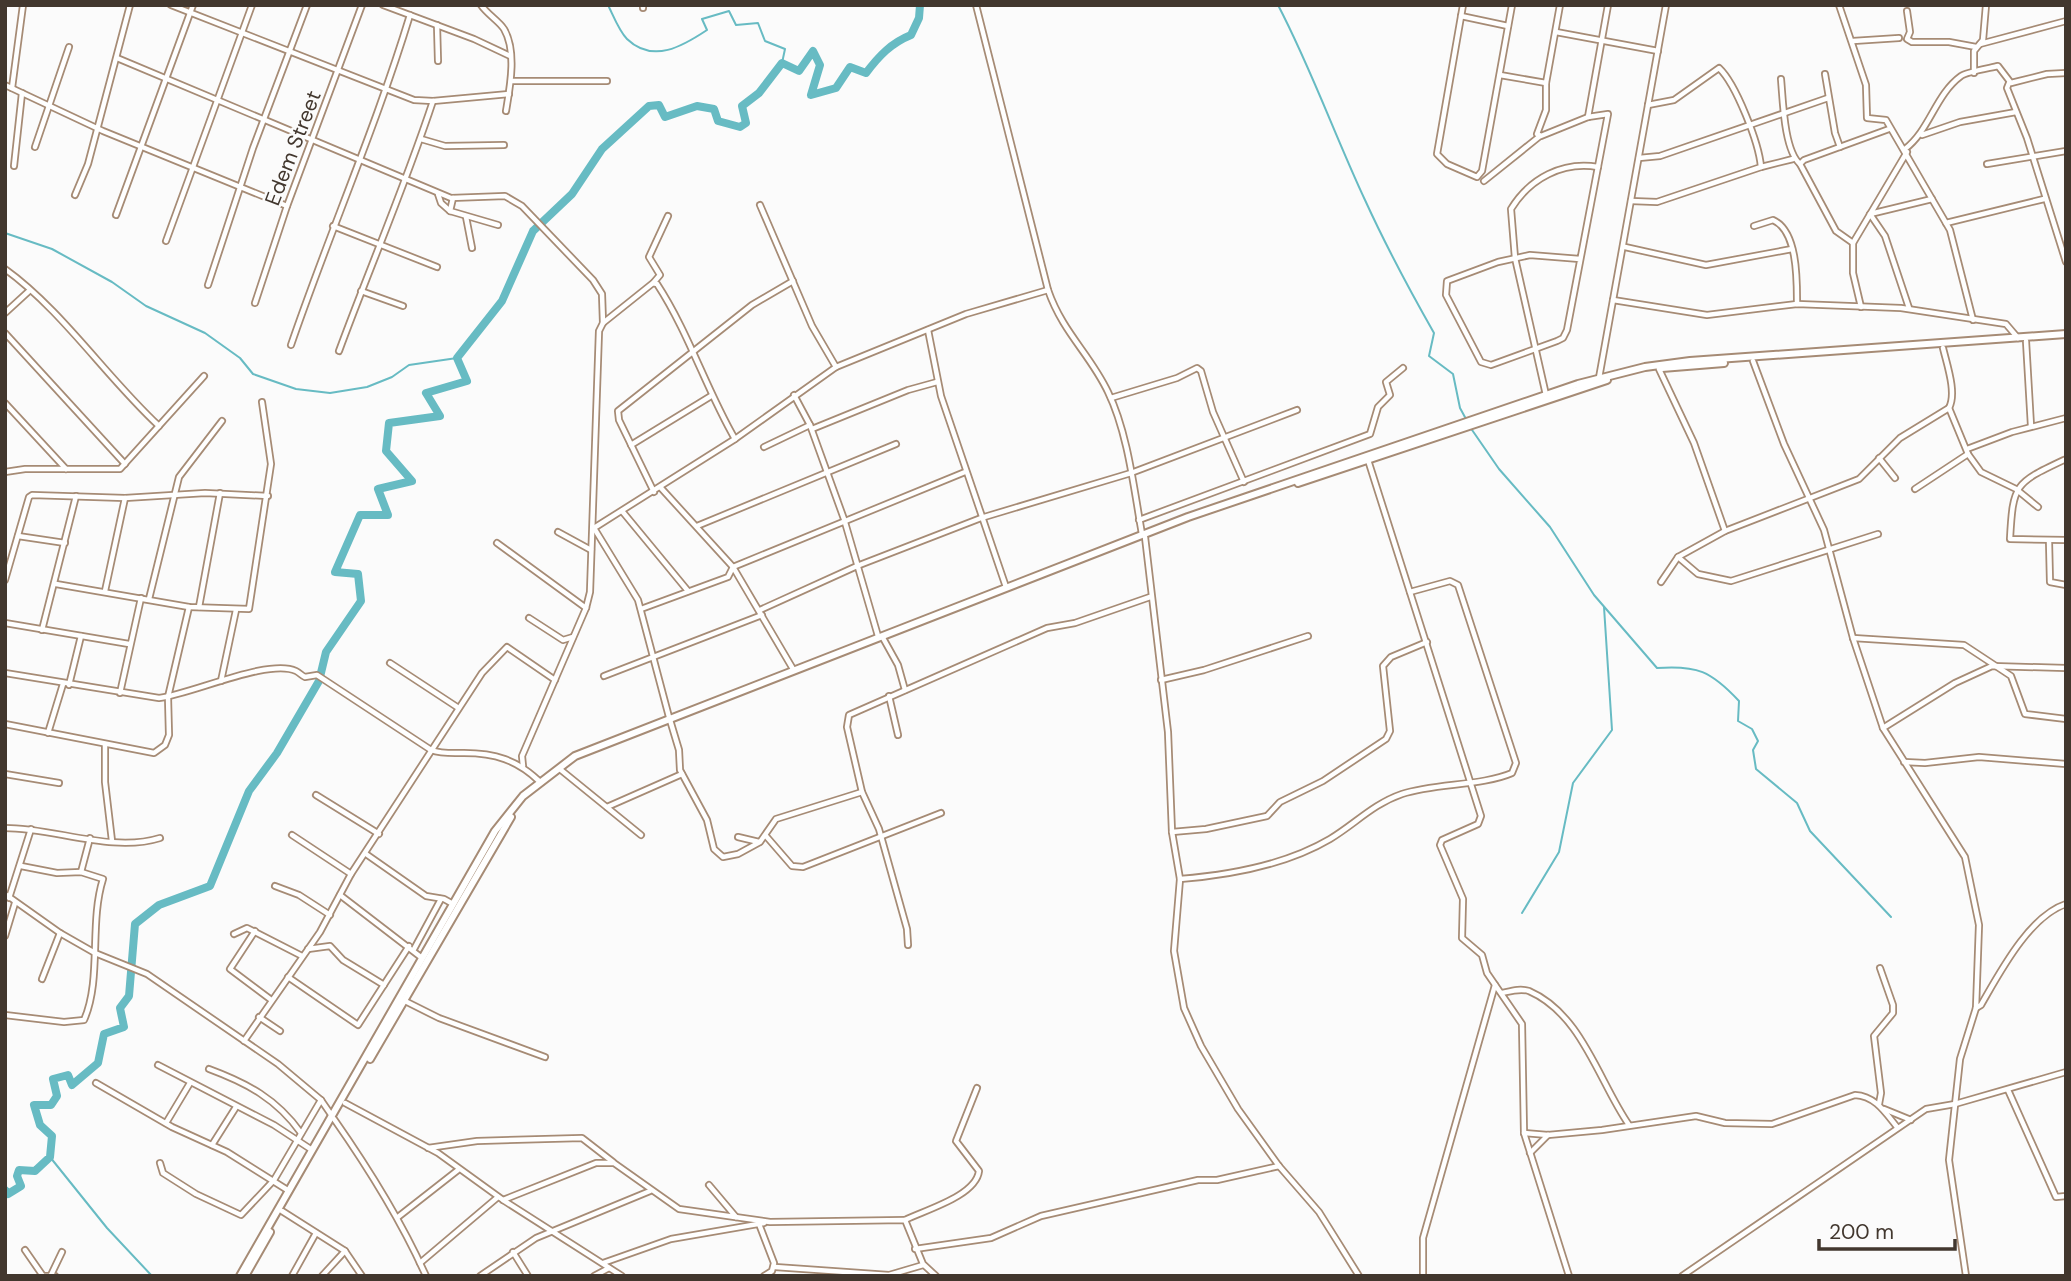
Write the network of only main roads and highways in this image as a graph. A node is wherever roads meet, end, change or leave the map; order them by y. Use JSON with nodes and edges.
{"nodes":[{"id":1,"x":2066,"y":336,"type":"edge"},
{"id":2,"x":2022,"y":340,"type":"junction"},
{"id":3,"x":1928,"y":347,"type":"junction"},
{"id":4,"x":1144,"y":536,"type":"junction"},
{"id":5,"x":984,"y":597,"type":"junction"},
{"id":6,"x":881,"y":637,"type":"junction"},
{"id":7,"x":670,"y":719,"type":"junction"},
{"id":8,"x":381,"y":1034,"type":"junction"},
{"id":9,"x":333,"y":1118,"type":"junction"},
{"id":10,"x":242,"y":1276,"type":"edge"}],
"edges":[{"from":1,"to":2,"type":"main road"},
{"from":2,"to":3,"type":"main road"},
{"from":2,"to":3,"type":"main road"},
{"from":3,"to":4,"type":"main road"},
{"from":3,"to":4,"type":"main road"},
{"from":4,"to":5,"type":"main road"},
{"from":4,"to":5,"type":"main road"},
{"from":5,"to":6,"type":"main road"},
{"from":6,"to":7,"type":"main road"},
{"from":6,"to":7,"type":"main road"},
{"from":7,"to":8,"type":"main road"},
{"from":7,"to":8,"type":"main road"},
{"from":8,"to":9,"type":"main road"},
{"from":8,"to":9,"type":"main road"},
{"from":9,"to":10,"type":"main road"},
{"from":9,"to":10,"type":"main road"}]}
